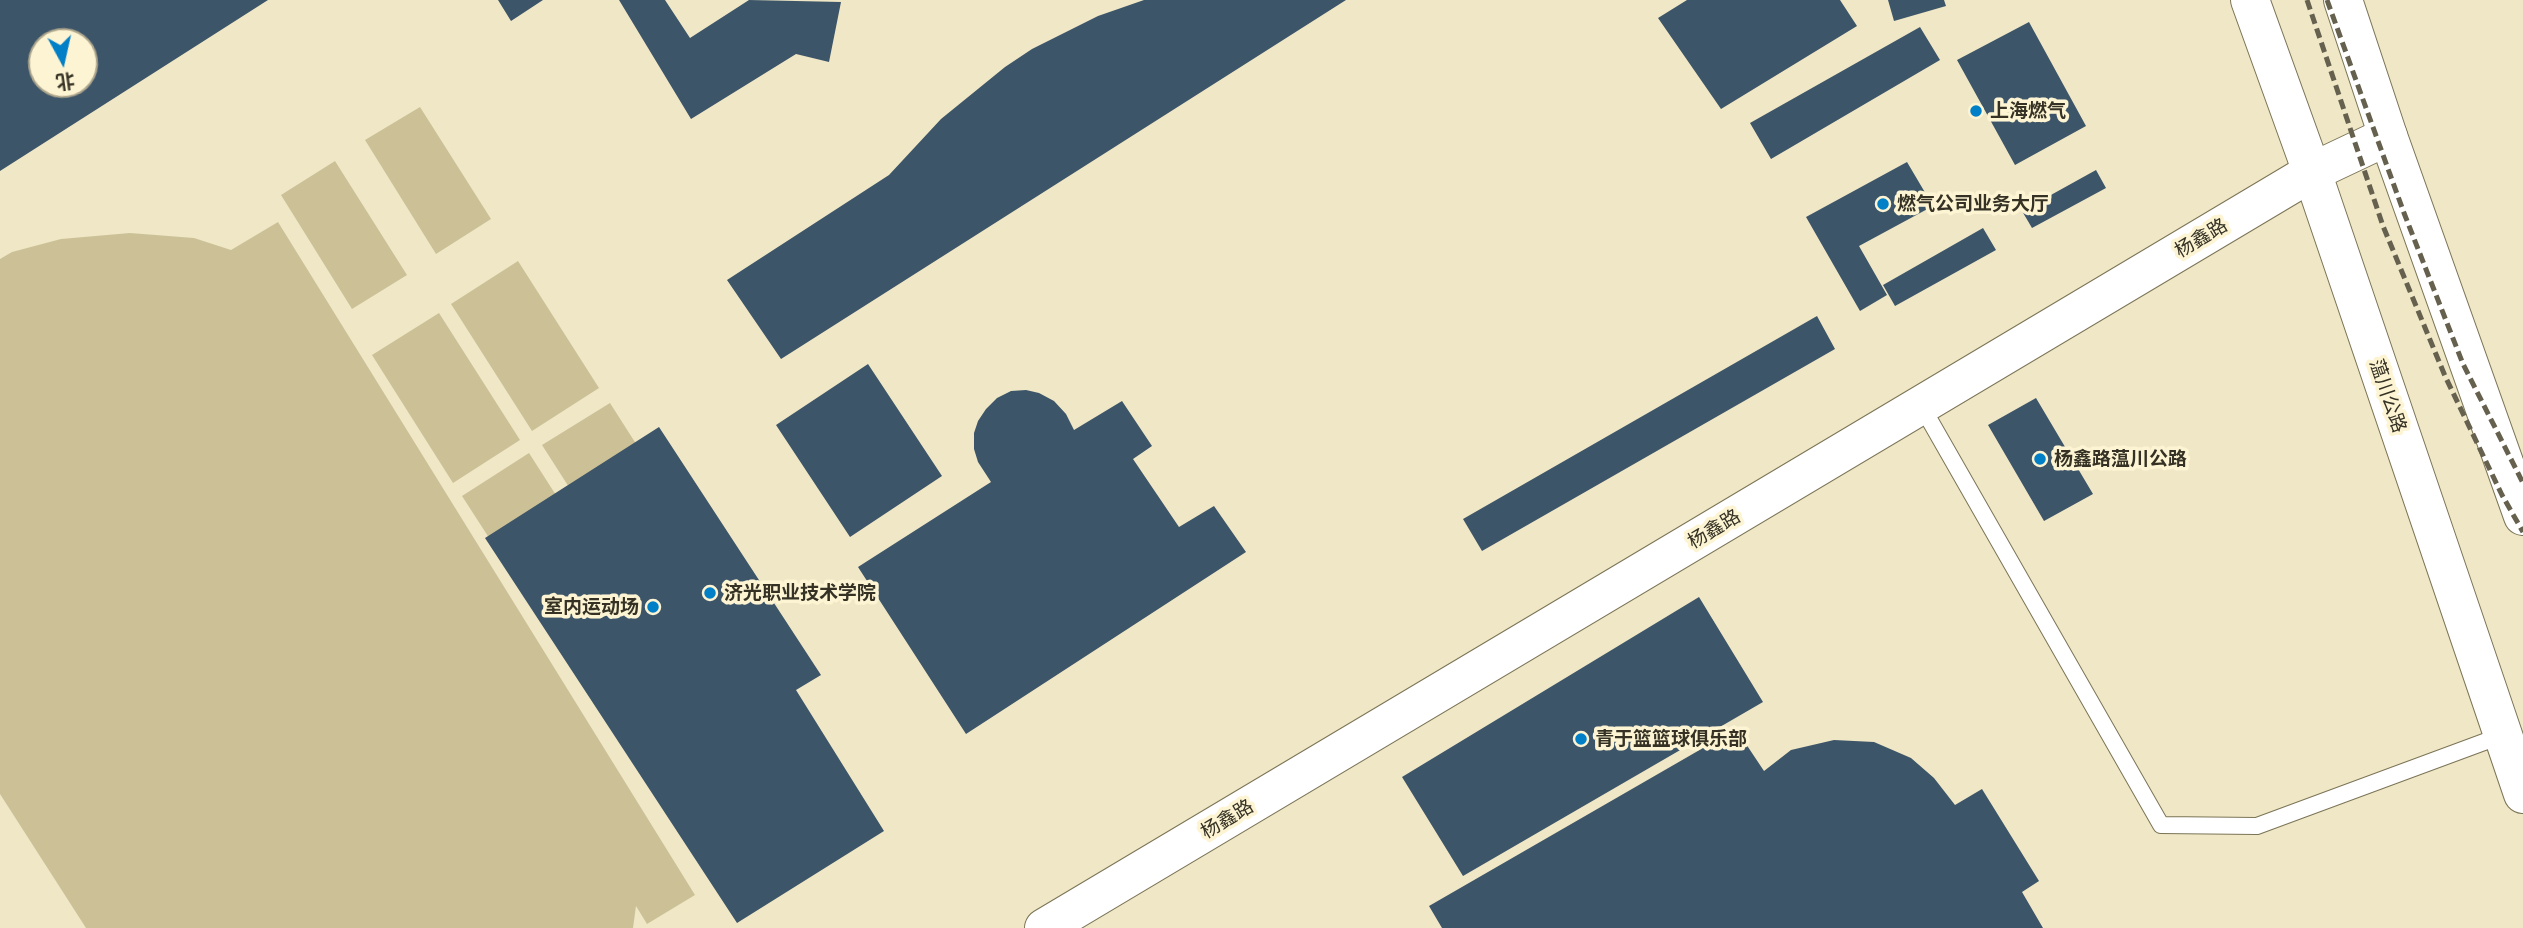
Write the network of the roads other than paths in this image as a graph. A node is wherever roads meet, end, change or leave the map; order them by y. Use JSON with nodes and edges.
{"nodes":[{"id":1,"x":2250,"y":0,"type":"edge"},
{"id":2,"x":2343,"y":0,"type":"edge"},
{"id":3,"x":2388,"y":136,"type":"junction"},
{"id":4,"x":2312,"y":172,"type":"junction"},
{"id":5,"x":1921,"y":405,"type":"junction"},
{"id":6,"x":2523,"y":516,"type":"edge"},
{"id":7,"x":2503,"y":735,"type":"junction"},
{"id":8,"x":2523,"y":794,"type":"edge"},
{"id":9,"x":1044,"y":928,"type":"edge"}],
"edges":[{"from":1,"to":4,"type":"street","name":"蕰川公路"},
{"from":2,"to":3,"type":"street"},
{"from":3,"to":4,"type":"street","name":"杨鑫路"},
{"from":3,"to":6,"type":"street"},
{"from":4,"to":5,"type":"street","name":"杨鑫路"},
{"from":4,"to":7,"type":"street","name":"蕰川公路"},
{"from":5,"to":7,"type":"lane"},
{"from":5,"to":9,"type":"street","name":"杨鑫路"},
{"from":7,"to":8,"type":"street","name":"蕰川公路"}]}
